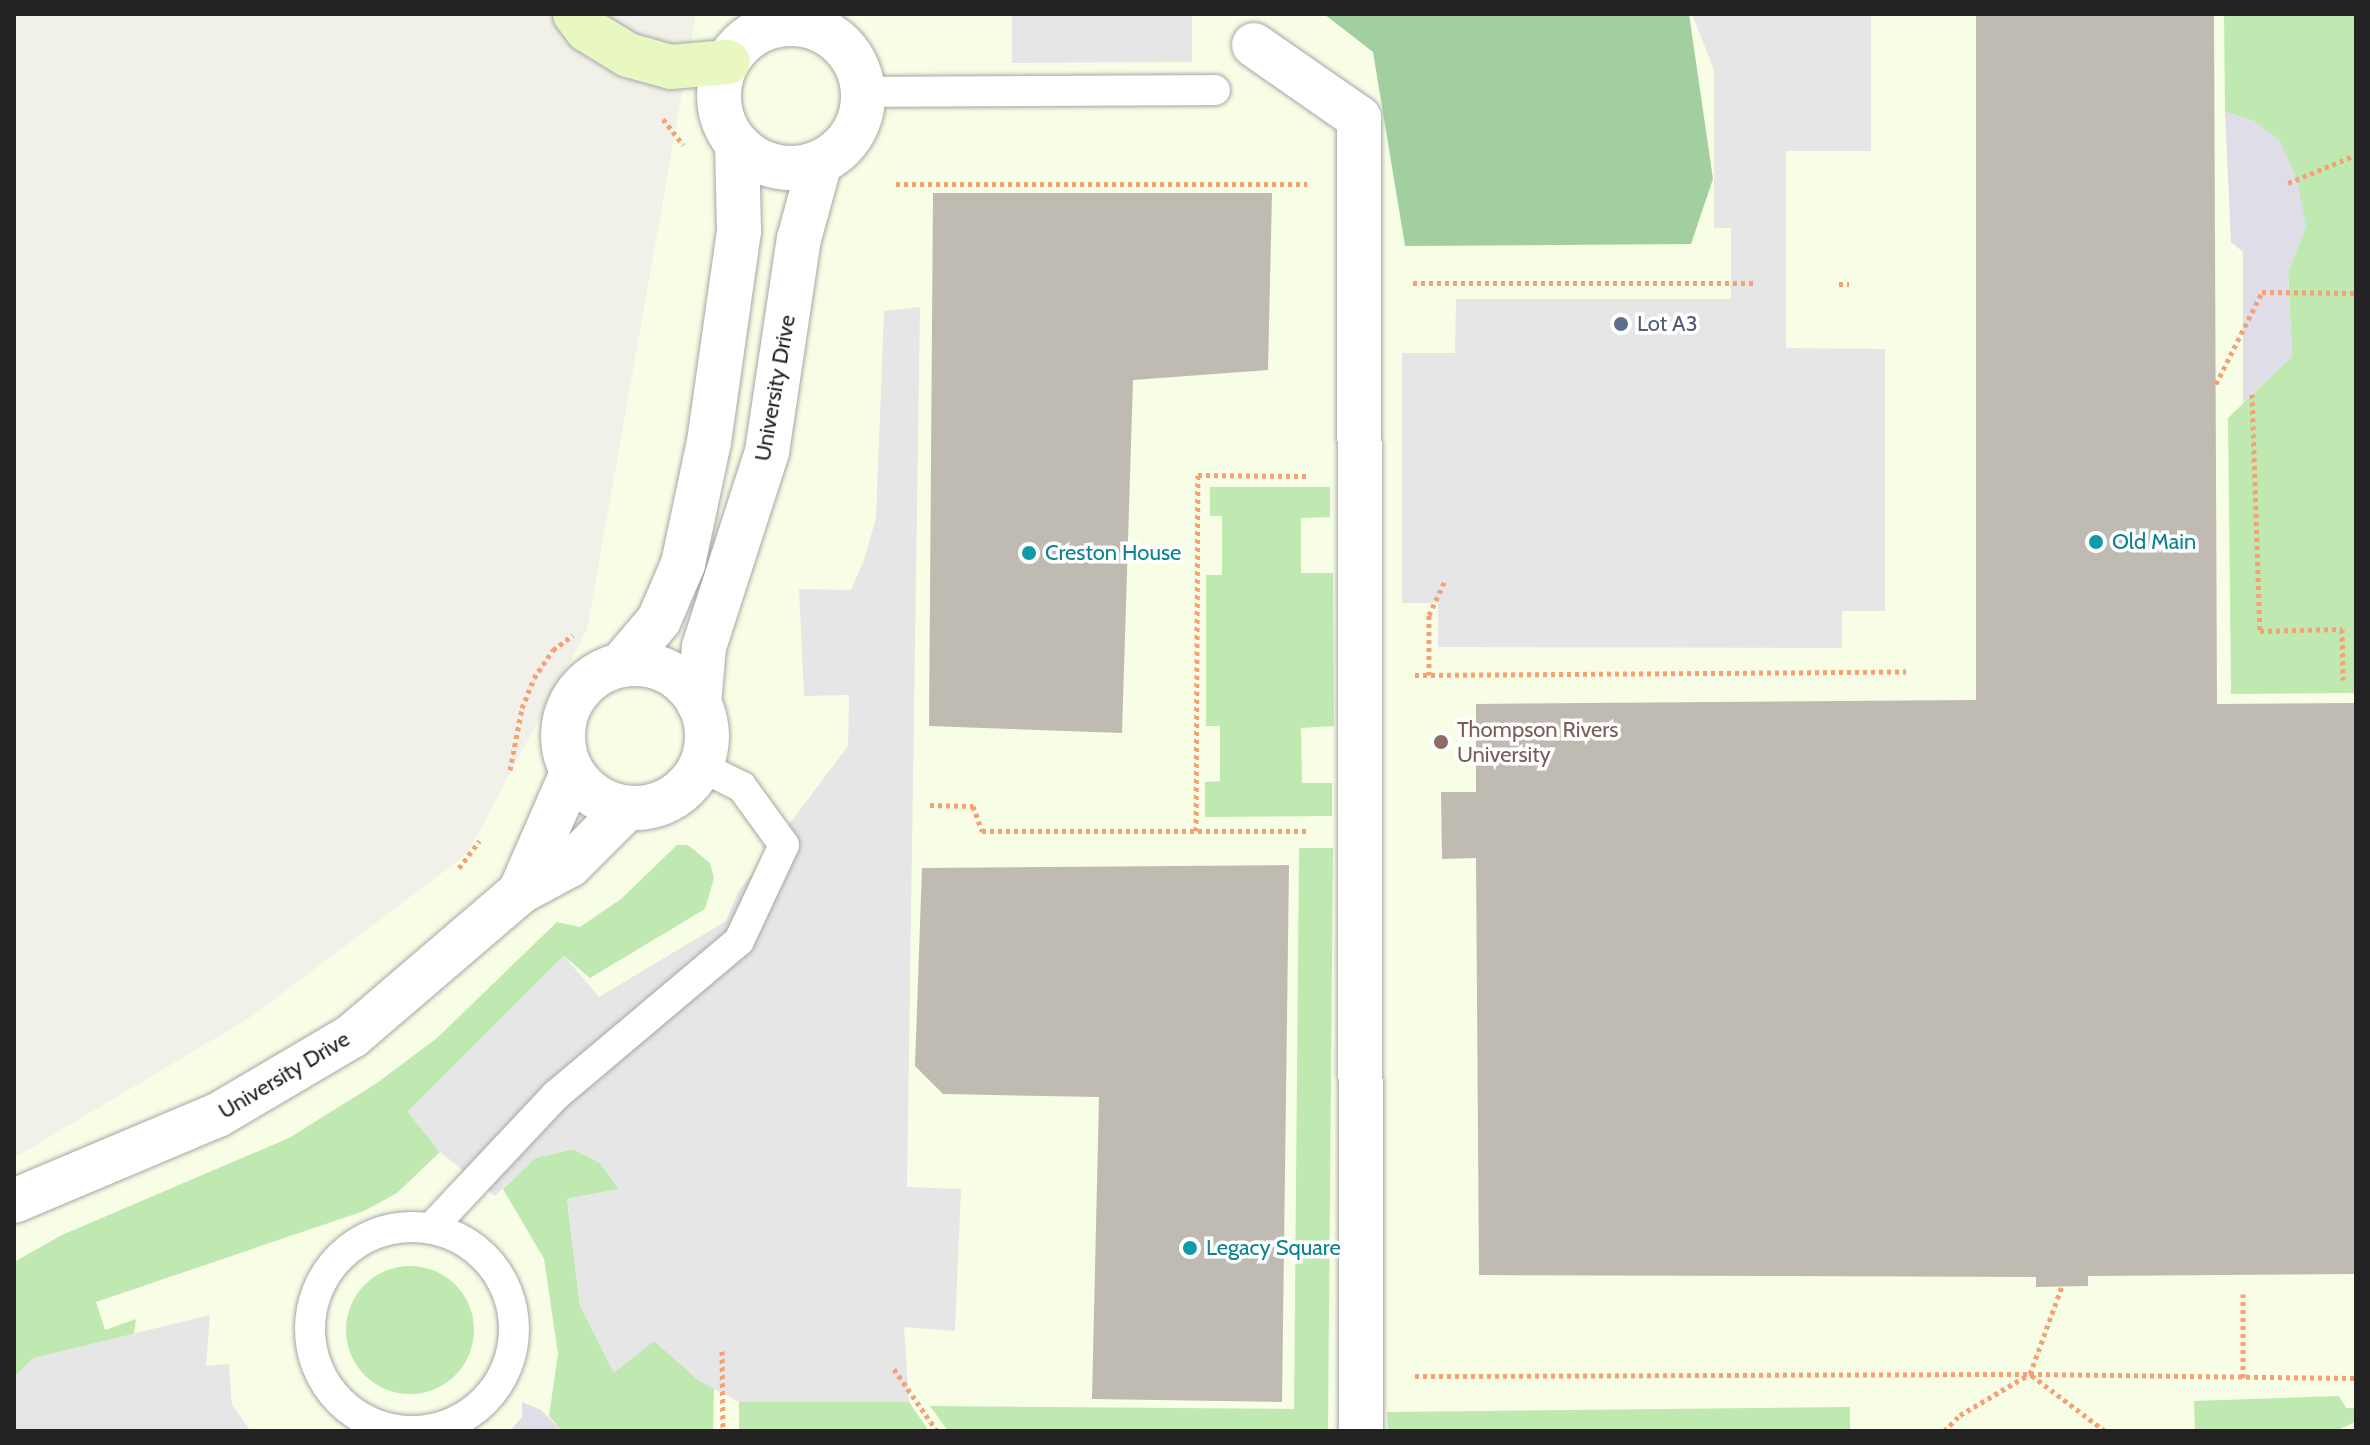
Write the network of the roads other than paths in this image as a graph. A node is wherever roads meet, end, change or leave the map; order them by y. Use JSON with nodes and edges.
{"nodes":[{"id":1,"x":575,"y":14,"type":"edge"},
{"id":2,"x":768,"y":21,"type":"edge"},
{"id":3,"x":846,"y":33,"type":"edge"},
{"id":4,"x":1254,"y":45,"type":"dead end"},
{"id":5,"x":728,"y":62,"type":"junction"},
{"id":6,"x":1215,"y":90,"type":"dead end"},
{"id":7,"x":862,"y":92,"type":"junction"},
{"id":8,"x":737,"y":146,"type":"junction"},
{"id":9,"x":820,"y":162,"type":"junction"},
{"id":10,"x":621,"y":665,"type":"junction"},
{"id":11,"x":699,"y":704,"type":"junction"},
{"id":12,"x":700,"y":766,"type":"junction"},
{"id":13,"x":572,"y":773,"type":"junction"},
{"id":14,"x":627,"y":808,"type":"junction"},
{"id":15,"x":520,"y":892,"type":"junction"},
{"id":16,"x":14,"y":1201,"type":"edge"},
{"id":17,"x":431,"y":1228,"type":"junction"},
{"id":18,"x":1361,"y":1431,"type":"edge"}],
"edges":[{"from":1,"to":5,"type":"main road"},
{"from":2,"to":3,"type":"street"},
{"from":2,"to":5,"type":"street"},
{"from":3,"to":7,"type":"street"},
{"from":4,"to":18,"type":"street"},
{"from":5,"to":8,"type":"street"},
{"from":6,"to":7,"type":"lane"},
{"from":7,"to":9,"type":"street"},
{"from":8,"to":9,"type":"street"},
{"from":8,"to":10,"type":"street"},
{"from":9,"to":11,"type":"street","name":"University Drive"},
{"from":10,"to":11,"type":"street"},
{"from":10,"to":13,"type":"street"},
{"from":11,"to":12,"type":"street"},
{"from":12,"to":14,"type":"street"},
{"from":12,"to":17,"type":"lane"},
{"from":13,"to":14,"type":"street"},
{"from":13,"to":15,"type":"street","name":"University Drive"},
{"from":14,"to":15,"type":"street","name":"University Drive"},
{"from":15,"to":16,"type":"street","name":"University Drive"},
{"from":17,"to":17,"type":"lane"}]}
